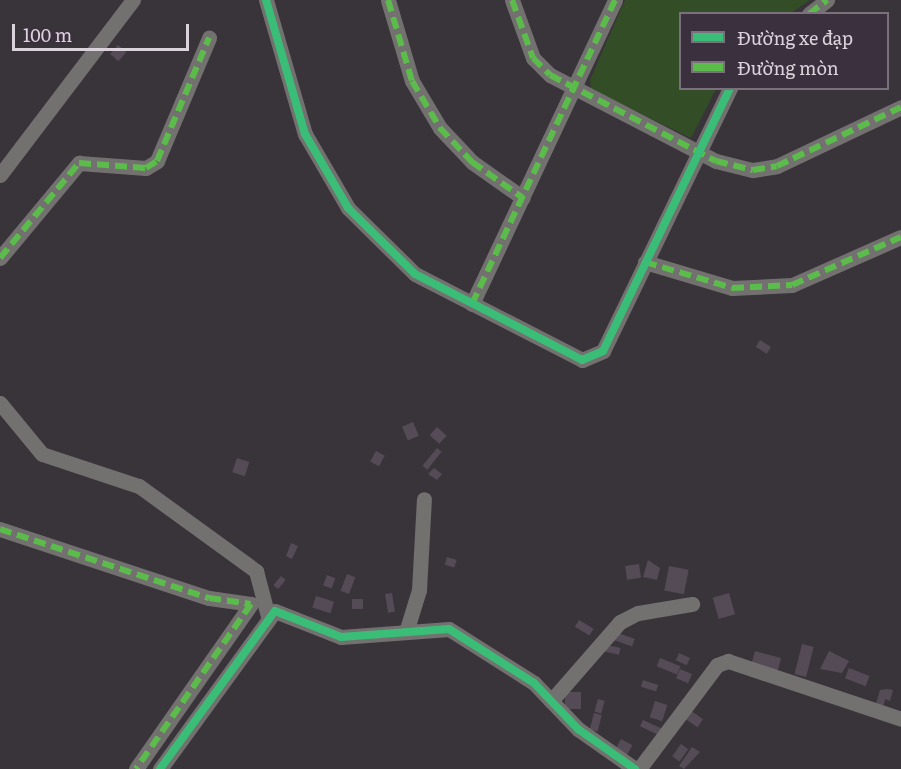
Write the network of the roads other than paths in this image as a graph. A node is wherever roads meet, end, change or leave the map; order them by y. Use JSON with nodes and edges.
{"nodes":[{"id":1,"x":133,"y":0,"type":"edge"},
{"id":2,"x":266,"y":0,"type":"edge"},
{"id":3,"x":388,"y":0,"type":"edge"},
{"id":4,"x":512,"y":0,"type":"edge"},
{"id":5,"x":615,"y":0,"type":"edge"},
{"id":6,"x":827,"y":0,"type":"edge"},
{"id":7,"x":812,"y":12,"type":"edge"},
{"id":8,"x":209,"y":38,"type":"dead end"},
{"id":9,"x":577,"y":90,"type":"junction"},
{"id":10,"x":729,"y":90,"type":"edge"},
{"id":11,"x":901,"y":107,"type":"edge"},
{"id":12,"x":699,"y":153,"type":"junction"},
{"id":13,"x":0,"y":175,"type":"edge"},
{"id":14,"x":523,"y":198,"type":"junction"},
{"id":15,"x":901,"y":237,"type":"edge"},
{"id":16,"x":0,"y":258,"type":"edge"},
{"id":17,"x":645,"y":262,"type":"junction"},
{"id":18,"x":472,"y":304,"type":"junction"},
{"id":19,"x":0,"y":403,"type":"edge"},
{"id":20,"x":424,"y":499,"type":"dead end"},
{"id":21,"x":0,"y":530,"type":"edge"},
{"id":22,"x":692,"y":604,"type":"dead end"},
{"id":23,"x":268,"y":616,"type":"junction"},
{"id":24,"x":407,"y":629,"type":"junction"},
{"id":25,"x":551,"y":701,"type":"junction"},
{"id":26,"x":901,"y":719,"type":"edge"},
{"id":27,"x":136,"y":769,"type":"edge"},
{"id":28,"x":160,"y":769,"type":"edge"},
{"id":29,"x":637,"y":769,"type":"edge"}],
"edges":[{"from":1,"to":13,"type":"street"},
{"from":2,"to":18,"type":"street"},
{"from":3,"to":14,"type":"street"},
{"from":4,"to":9,"type":"street"},
{"from":5,"to":9,"type":"street"},
{"from":6,"to":7,"type":"street"},
{"from":8,"to":16,"type":"street"},
{"from":9,"to":12,"type":"street"},
{"from":9,"to":14,"type":"street"},
{"from":10,"to":12,"type":"street"},
{"from":11,"to":12,"type":"street"},
{"from":12,"to":17,"type":"street"},
{"from":14,"to":18,"type":"street"},
{"from":15,"to":17,"type":"street"},
{"from":17,"to":18,"type":"street"},
{"from":19,"to":23,"type":"street"},
{"from":20,"to":24,"type":"street"},
{"from":21,"to":27,"type":"street"},
{"from":22,"to":25,"type":"street"},
{"from":23,"to":24,"type":"street"},
{"from":23,"to":28,"type":"street"},
{"from":24,"to":25,"type":"street"},
{"from":25,"to":29,"type":"street"},
{"from":26,"to":29,"type":"street"}]}
